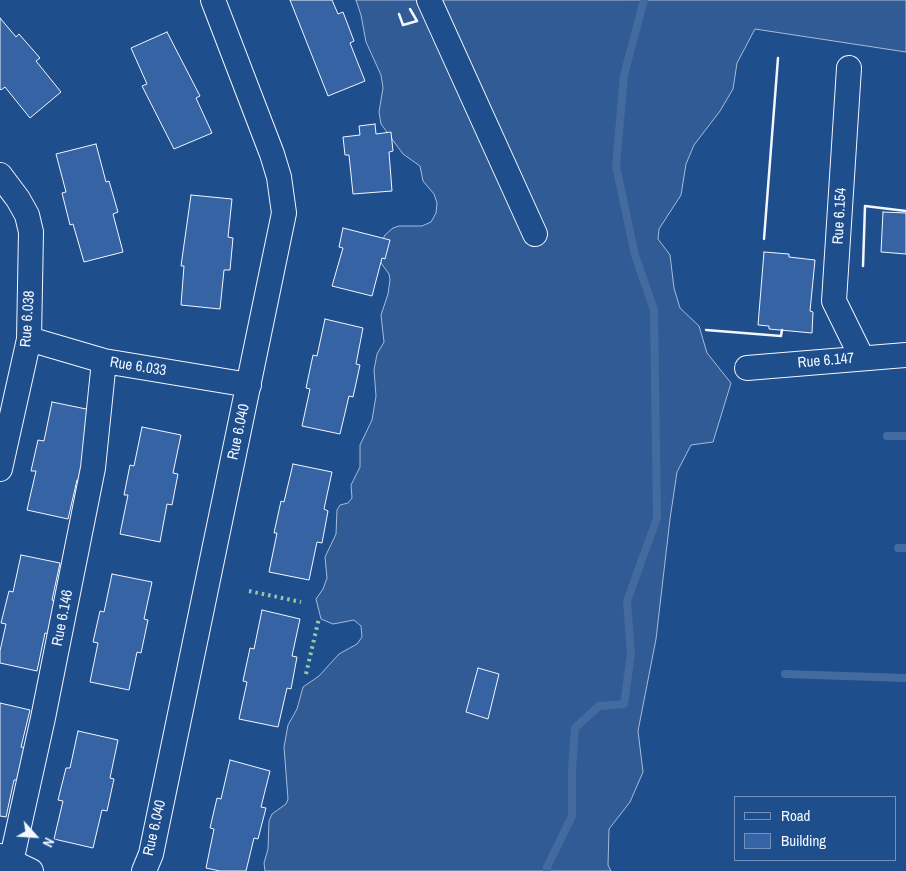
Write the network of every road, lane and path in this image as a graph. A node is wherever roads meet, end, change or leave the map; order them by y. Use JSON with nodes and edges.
{"nodes":[{"id":1,"x":213,"y":0,"type":"edge"},
{"id":2,"x":429,"y":0,"type":"edge"},
{"id":3,"x":849,"y":68,"type":"dead end"},
{"id":4,"x":0,"y":175,"type":"edge"},
{"id":5,"x":536,"y":234,"type":"dead end"},
{"id":6,"x":29,"y":339,"type":"junction"},
{"id":7,"x":906,"y":355,"type":"edge"},
{"id":8,"x":862,"y":358,"type":"junction"},
{"id":9,"x":104,"y":361,"type":"junction"},
{"id":10,"x":747,"y":368,"type":"dead end"},
{"id":11,"x":248,"y":385,"type":"junction"},
{"id":12,"x":0,"y":470,"type":"edge"},
{"id":13,"x":12,"y":865,"type":"edge"},
{"id":14,"x":144,"y":871,"type":"edge"}],
"edges":[{"from":1,"to":11,"type":"street","name":"Rue 6.040"},
{"from":2,"to":5,"type":"street"},
{"from":3,"to":8,"type":"street","name":"Rue 6.154"},
{"from":4,"to":6,"type":"street","name":"Rue 6.038"},
{"from":6,"to":9,"type":"street","name":"Rue 6.033"},
{"from":6,"to":12,"type":"street","name":"Rue 6.038"},
{"from":7,"to":8,"type":"street","name":"Rue 6.147"},
{"from":8,"to":10,"type":"street","name":"Rue 6.147"},
{"from":9,"to":11,"type":"street","name":"Rue 6.033"},
{"from":9,"to":13,"type":"street","name":"Rue 6.146"},
{"from":11,"to":14,"type":"street","name":"Rue 6.040"}]}
